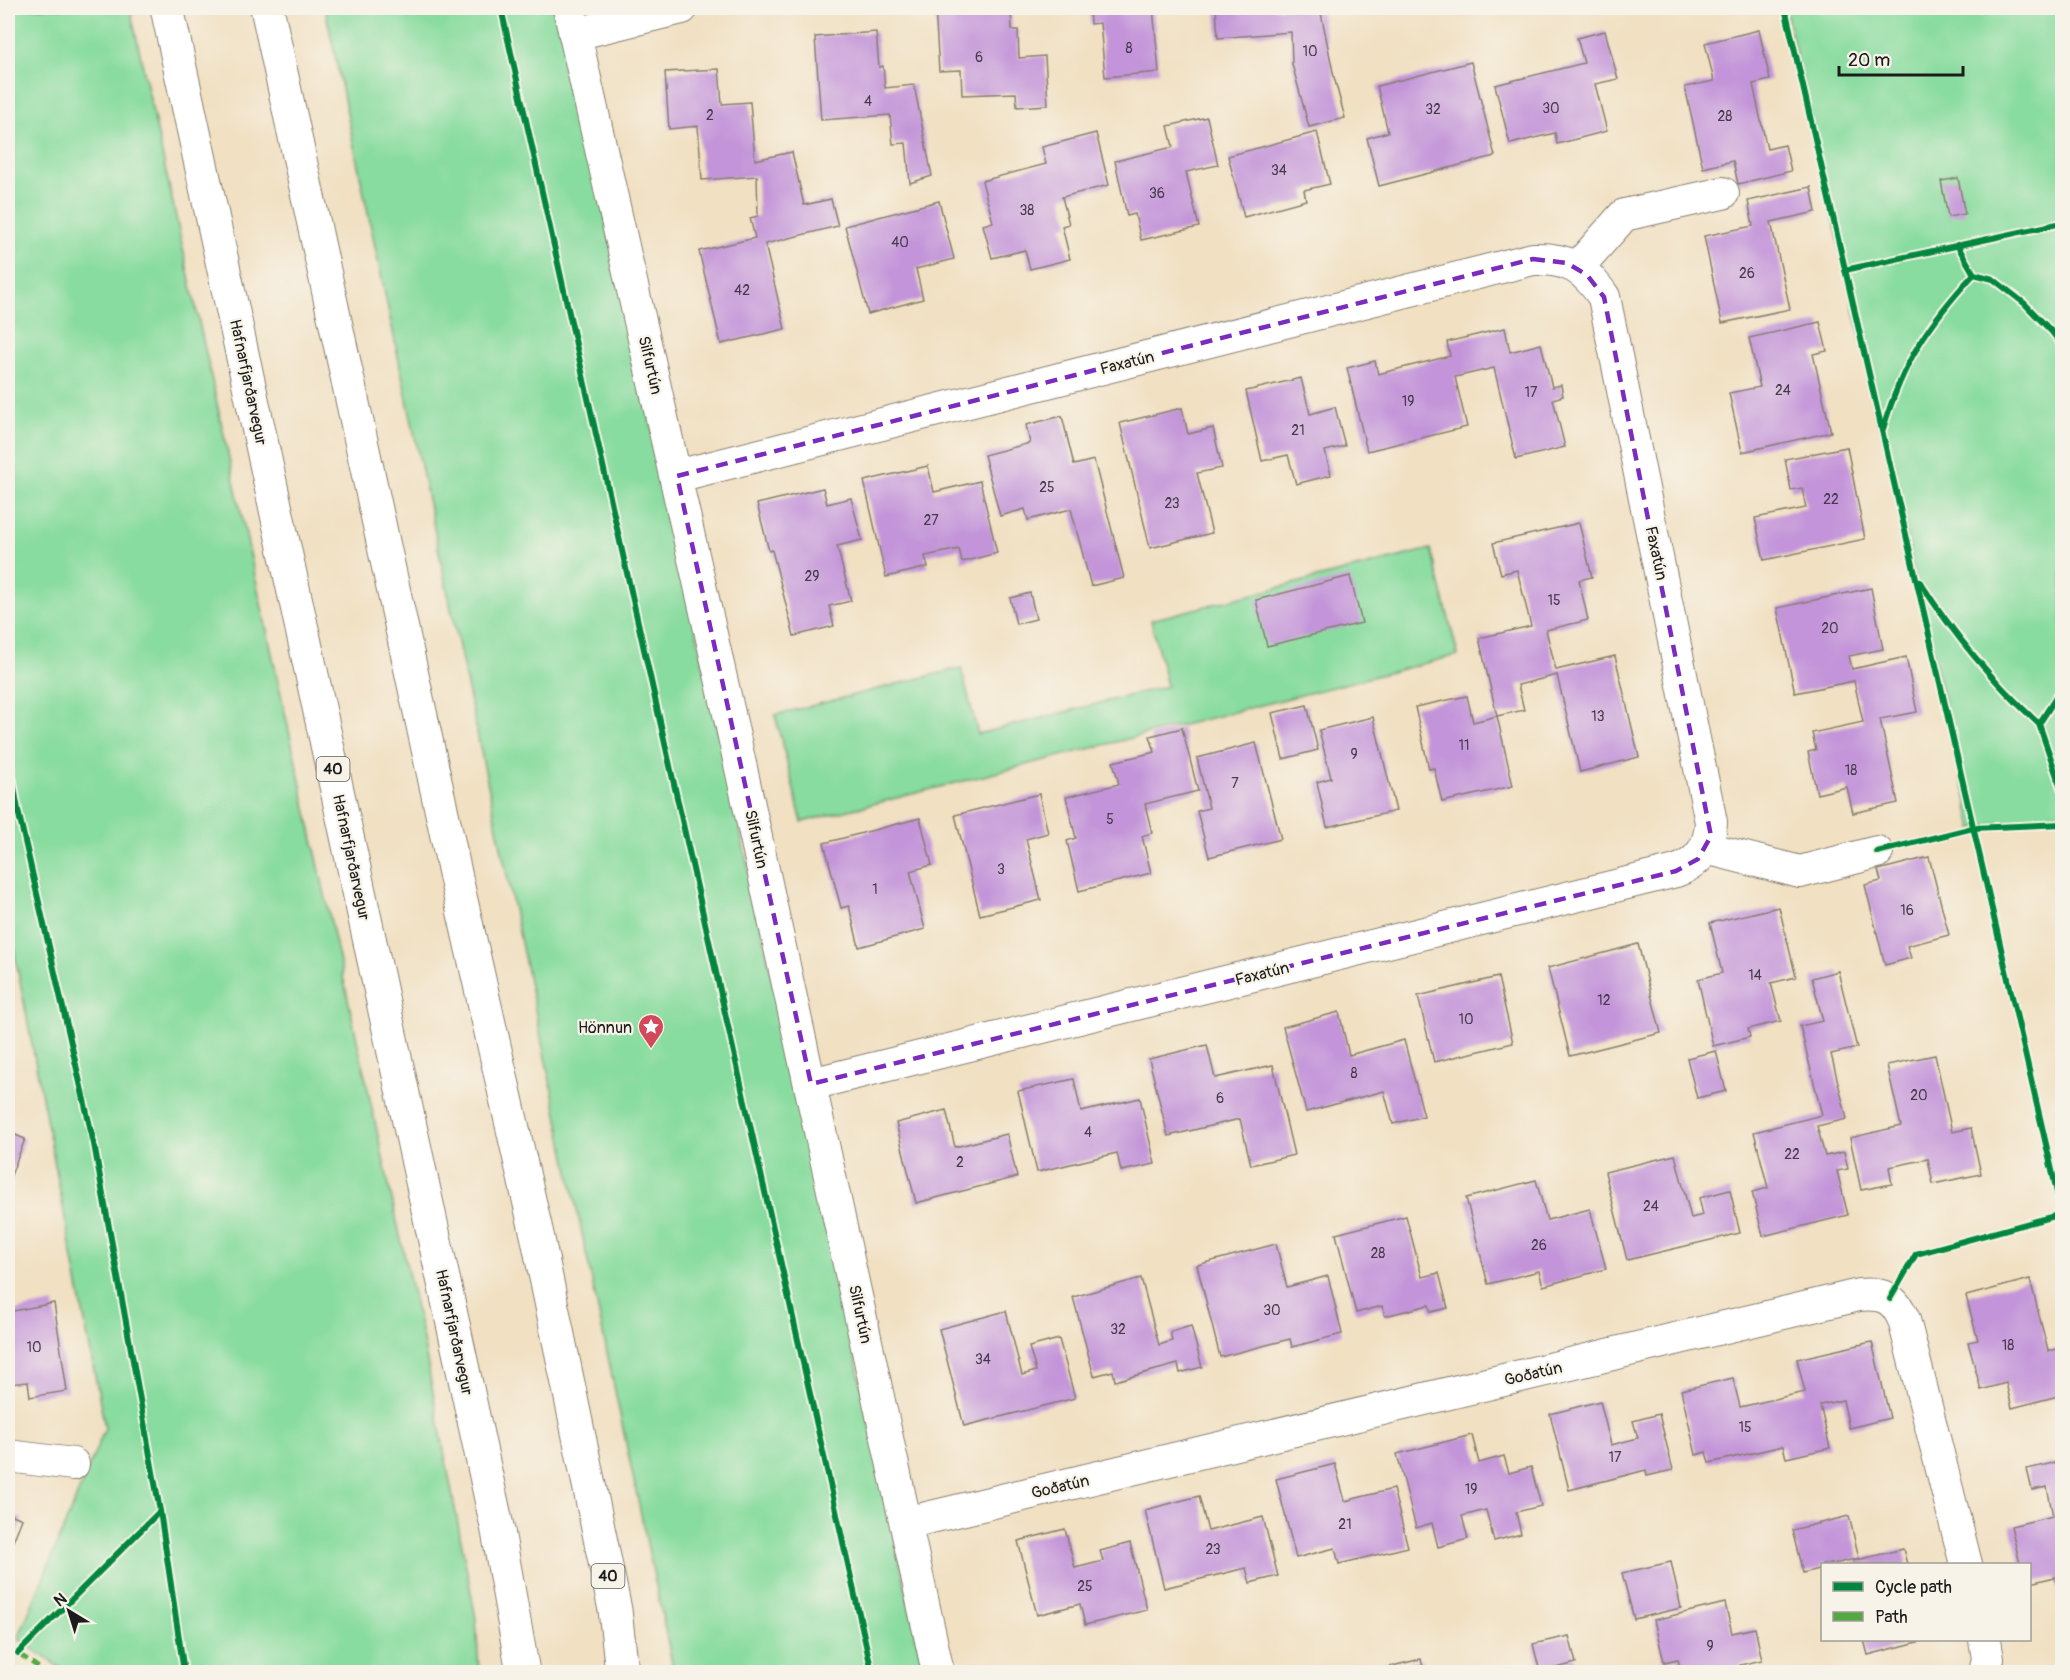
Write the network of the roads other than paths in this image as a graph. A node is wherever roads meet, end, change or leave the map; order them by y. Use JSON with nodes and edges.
{"nodes":[{"id":1,"x":167,"y":8,"type":"edge"},
{"id":2,"x":267,"y":8,"type":"edge"},
{"id":3,"x":682,"y":8,"type":"edge"},
{"id":4,"x":572,"y":21,"type":"edge"},
{"id":5,"x":1723,"y":193,"type":"dead end"},
{"id":6,"x":1577,"y":268,"type":"junction"},
{"id":7,"x":677,"y":476,"type":"junction"},
{"id":8,"x":1706,"y":848,"type":"junction"},
{"id":9,"x":1877,"y":852,"type":"dead end"},
{"id":10,"x":811,"y":1084,"type":"junction"},
{"id":11,"x":8,"y":1456,"type":"edge"},
{"id":12,"x":73,"y":1464,"type":"dead end"},
{"id":13,"x":906,"y":1523,"type":"junction"},
{"id":14,"x":1966,"y":1563,"type":"edge"},
{"id":15,"x":1985,"y":1641,"type":"edge"},
{"id":16,"x":524,"y":1672,"type":"edge"},
{"id":17,"x":622,"y":1672,"type":"edge"},
{"id":18,"x":938,"y":1672,"type":"edge"},
{"id":19,"x":1985,"y":1672,"type":"edge"}],
"edges":[{"from":1,"to":16,"type":"main road","name":"Hafnarfjarðarvegur","number":"40"},
{"from":2,"to":17,"type":"main road","number":"40"},
{"from":3,"to":4,"type":"street"},
{"from":4,"to":7,"type":"street","name":"Silfurtún"},
{"from":5,"to":6,"type":"street"},
{"from":6,"to":7,"type":"street","name":"Faxatún"},
{"from":6,"to":8,"type":"street","name":"Faxatún"},
{"from":7,"to":10,"type":"street","name":"Silfurtún"},
{"from":8,"to":9,"type":"street"},
{"from":8,"to":10,"type":"street","name":"Faxatún"},
{"from":10,"to":13,"type":"street","name":"Silfurtún"},
{"from":11,"to":12,"type":"street"},
{"from":13,"to":14,"type":"street","name":"Goðatún"},
{"from":13,"to":18,"type":"street","name":"Silfurtún"},
{"from":15,"to":19,"type":"street"}]}
